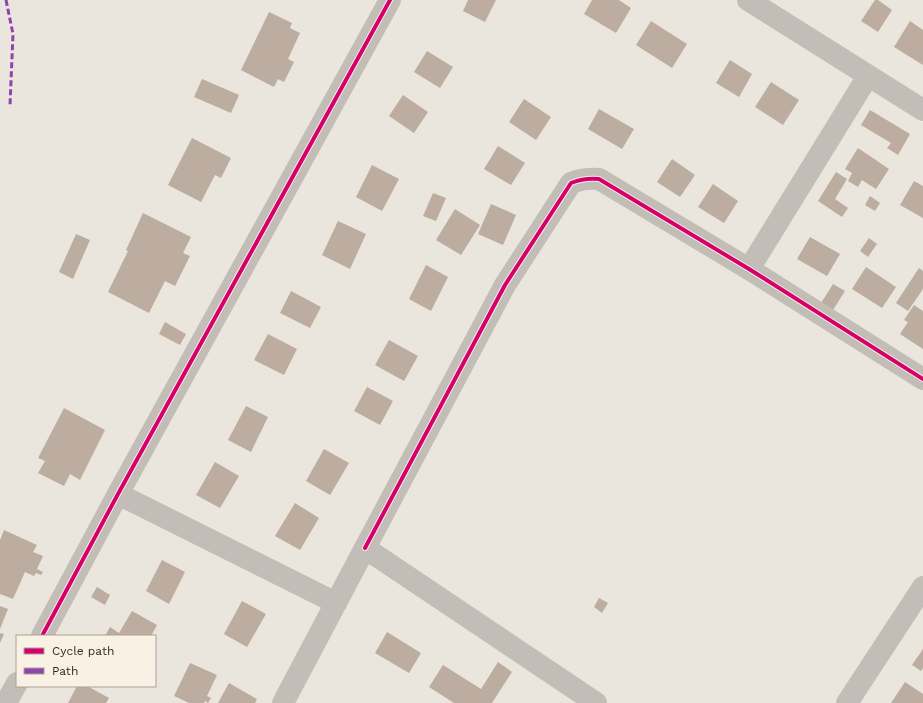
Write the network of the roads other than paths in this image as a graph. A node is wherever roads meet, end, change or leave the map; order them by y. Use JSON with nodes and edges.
{"nodes":[{"id":1,"x":390,"y":0,"type":"edge"},
{"id":2,"x":748,"y":0,"type":"edge"},
{"id":3,"x":868,"y":76,"type":"junction"},
{"id":4,"x":923,"y":110,"type":"edge"},
{"id":5,"x":749,"y":270,"type":"junction"},
{"id":6,"x":923,"y":379,"type":"edge"},
{"id":7,"x":118,"y":494,"type":"junction"},
{"id":8,"x":365,"y":548,"type":"junction"},
{"id":9,"x":923,"y":587,"type":"edge"},
{"id":10,"x":336,"y":603,"type":"junction"},
{"id":11,"x":43,"y":635,"type":"edge"},
{"id":12,"x":16,"y":685,"type":"edge"},
{"id":13,"x":6,"y":703,"type":"edge"},
{"id":14,"x":283,"y":703,"type":"edge"},
{"id":15,"x":596,"y":703,"type":"edge"},
{"id":16,"x":847,"y":703,"type":"edge"}],
"edges":[{"from":1,"to":7,"type":"street"},
{"from":2,"to":3,"type":"street"},
{"from":3,"to":4,"type":"street"},
{"from":3,"to":5,"type":"street"},
{"from":5,"to":6,"type":"street"},
{"from":5,"to":8,"type":"street"},
{"from":7,"to":10,"type":"street"},
{"from":7,"to":11,"type":"street"},
{"from":8,"to":10,"type":"street"},
{"from":8,"to":15,"type":"street"},
{"from":9,"to":16,"type":"street"},
{"from":10,"to":14,"type":"street"},
{"from":12,"to":13,"type":"street"}]}
